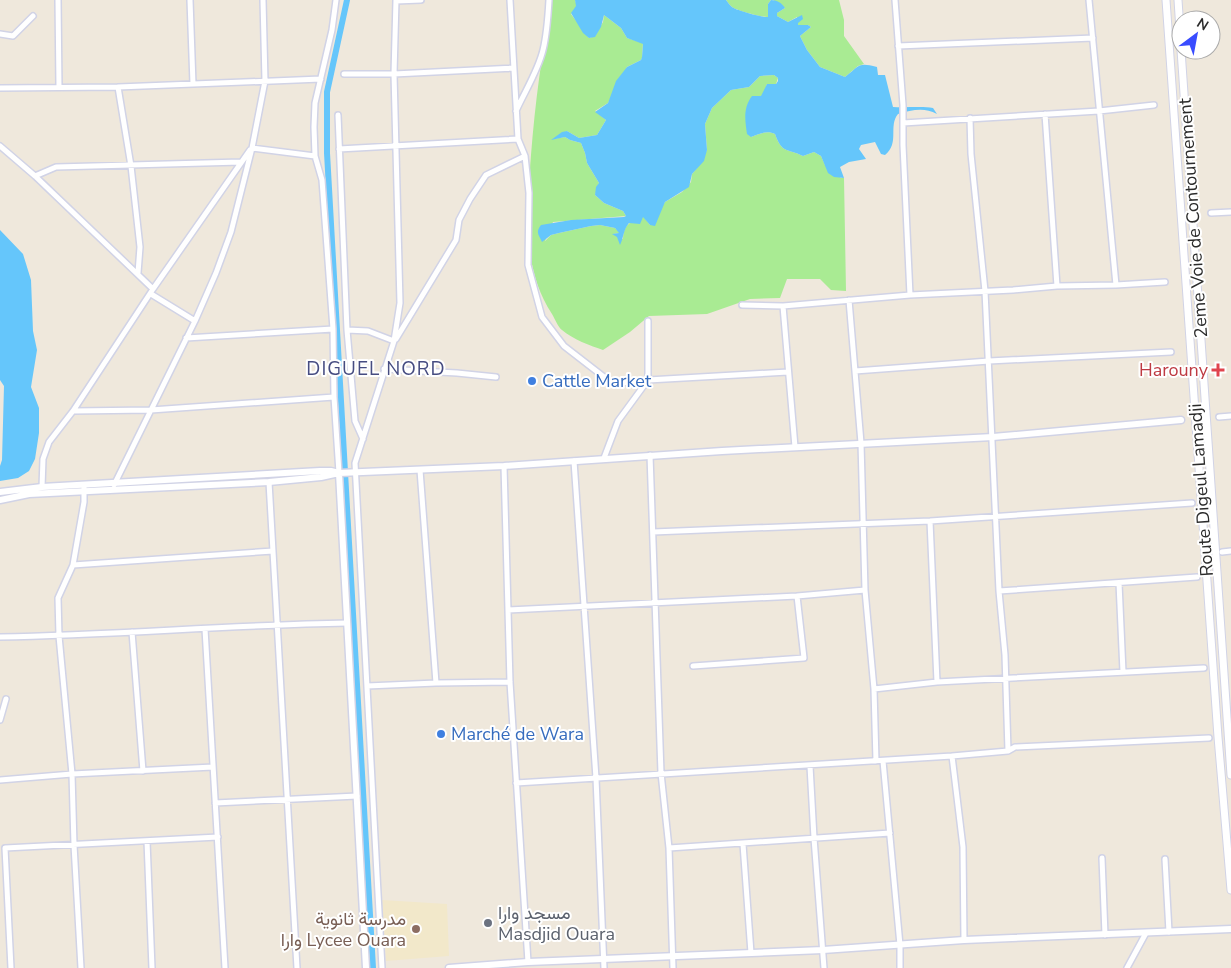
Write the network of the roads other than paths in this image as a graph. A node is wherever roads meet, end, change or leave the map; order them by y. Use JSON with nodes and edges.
{"nodes":[{"id":1,"x":58,"y":0,"type":"edge"},
{"id":2,"x":190,"y":0,"type":"edge"},
{"id":3,"x":263,"y":0,"type":"edge"},
{"id":4,"x":336,"y":0,"type":"edge"},
{"id":5,"x":421,"y":0,"type":"edge"},
{"id":6,"x":510,"y":0,"type":"edge"},
{"id":7,"x":548,"y":0,"type":"edge"},
{"id":8,"x":895,"y":0,"type":"edge"},
{"id":9,"x":1089,"y":0,"type":"edge"},
{"id":10,"x":1166,"y":0,"type":"edge"},
{"id":11,"x":396,"y":1,"type":"edge"},
{"id":12,"x":33,"y":16,"type":"dead end"},
{"id":13,"x":0,"y":34,"type":"edge"},
{"id":14,"x":1093,"y":38,"type":"junction"},
{"id":15,"x":898,"y":46,"type":"junction"},
{"id":16,"x":1182,"y":60,"type":"edge"},
{"id":17,"x":513,"y":68,"type":"junction"},
{"id":18,"x":344,"y":74,"type":"dead end"},
{"id":19,"x":394,"y":74,"type":"junction"},
{"id":20,"x":321,"y":79,"type":"junction"},
{"id":21,"x":264,"y":82,"type":"junction"},
{"id":22,"x":193,"y":84,"type":"junction"},
{"id":23,"x":0,"y":88,"type":"edge"},
{"id":24,"x":59,"y":88,"type":"junction"},
{"id":25,"x":118,"y":88,"type":"junction"},
{"id":26,"x":1154,"y":105,"type":"dead end"},
{"id":27,"x":516,"y":111,"type":"junction"},
{"id":28,"x":1099,"y":111,"type":"junction"},
{"id":29,"x":1045,"y":114,"type":"junction"},
{"id":30,"x":338,"y":115,"type":"dead end"},
{"id":31,"x":970,"y":118,"type":"junction"},
{"id":32,"x":903,"y":123,"type":"junction"},
{"id":33,"x":518,"y":139,"type":"junction"},
{"id":34,"x":397,"y":145,"type":"junction"},
{"id":35,"x":0,"y":146,"type":"edge"},
{"id":36,"x":252,"y":148,"type":"junction"},
{"id":37,"x":338,"y":149,"type":"junction"},
{"id":38,"x":314,"y":156,"type":"junction"},
{"id":39,"x":525,"y":156,"type":"junction"},
{"id":40,"x":241,"y":162,"type":"junction"},
{"id":41,"x":132,"y":166,"type":"junction"},
{"id":42,"x":35,"y":176,"type":"junction"},
{"id":43,"x":1231,"y":212,"type":"edge"},
{"id":44,"x":1212,"y":213,"type":"dead end"},
{"id":45,"x":138,"y":273,"type":"junction"},
{"id":46,"x":1165,"y":282,"type":"dead end"},
{"id":47,"x":1116,"y":285,"type":"junction"},
{"id":48,"x":1057,"y":286,"type":"junction"},
{"id":49,"x":985,"y":291,"type":"junction"},
{"id":50,"x":152,"y":292,"type":"junction"},
{"id":51,"x":910,"y":295,"type":"junction"},
{"id":52,"x":850,"y":300,"type":"junction"},
{"id":53,"x":742,"y":305,"type":"dead end"},
{"id":54,"x":784,"y":306,"type":"junction"},
{"id":55,"x":195,"y":321,"type":"junction"},
{"id":56,"x":648,"y":321,"type":"dead end"},
{"id":57,"x":333,"y":329,"type":"junction"},
{"id":58,"x":347,"y":330,"type":"junction"},
{"id":59,"x":186,"y":338,"type":"junction"},
{"id":60,"x":394,"y":341,"type":"junction"},
{"id":61,"x":1171,"y":352,"type":"dead end"},
{"id":62,"x":989,"y":361,"type":"junction"},
{"id":63,"x":384,"y":369,"type":"junction"},
{"id":64,"x":855,"y":371,"type":"junction"},
{"id":65,"x":788,"y":372,"type":"junction"},
{"id":66,"x":496,"y":377,"type":"dead end"},
{"id":67,"x":648,"y":380,"type":"junction"},
{"id":68,"x":334,"y":397,"type":"junction"},
{"id":69,"x":151,"y":410,"type":"junction"},
{"id":70,"x":73,"y":411,"type":"junction"},
{"id":71,"x":1231,"y":416,"type":"edge"},
{"id":72,"x":1219,"y":417,"type":"dead end"},
{"id":73,"x":1181,"y":420,"type":"dead end"},
{"id":74,"x":992,"y":437,"type":"junction"},
{"id":75,"x":363,"y":439,"type":"junction"},
{"id":76,"x":861,"y":443,"type":"junction"},
{"id":77,"x":795,"y":447,"type":"junction"},
{"id":78,"x":650,"y":455,"type":"junction"},
{"id":79,"x":604,"y":458,"type":"junction"},
{"id":80,"x":574,"y":461,"type":"junction"},
{"id":81,"x":504,"y":466,"type":"junction"},
{"id":82,"x":420,"y":470,"type":"junction"},
{"id":83,"x":341,"y":473,"type":"junction"},
{"id":84,"x":353,"y":473,"type":"junction"},
{"id":85,"x":269,"y":482,"type":"junction"},
{"id":86,"x":113,"y":486,"type":"junction"},
{"id":87,"x":42,"y":487,"type":"junction"},
{"id":88,"x":85,"y":488,"type":"junction"},
{"id":89,"x":29,"y":491,"type":"junction"},
{"id":90,"x":0,"y":492,"type":"edge"},
{"id":91,"x":0,"y":500,"type":"edge"},
{"id":92,"x":1192,"y":503,"type":"dead end"},
{"id":93,"x":995,"y":515,"type":"junction"},
{"id":94,"x":930,"y":521,"type":"junction"},
{"id":95,"x":862,"y":524,"type":"junction"},
{"id":96,"x":653,"y":532,"type":"junction"},
{"id":97,"x":273,"y":551,"type":"junction"},
{"id":98,"x":1231,"y":551,"type":"edge"},
{"id":99,"x":1222,"y":552,"type":"dead end"},
{"id":100,"x":73,"y":565,"type":"junction"},
{"id":101,"x":1197,"y":577,"type":"dead end"},
{"id":102,"x":1119,"y":583,"type":"junction"},
{"id":103,"x":864,"y":590,"type":"junction"},
{"id":104,"x":999,"y":591,"type":"junction"},
{"id":105,"x":797,"y":596,"type":"junction"},
{"id":106,"x":655,"y":603,"type":"junction"},
{"id":107,"x":584,"y":607,"type":"junction"},
{"id":108,"x":508,"y":610,"type":"junction"},
{"id":109,"x":347,"y":623,"type":"junction"},
{"id":110,"x":277,"y":624,"type":"junction"},
{"id":111,"x":204,"y":629,"type":"junction"},
{"id":112,"x":132,"y":632,"type":"junction"},
{"id":113,"x":59,"y":636,"type":"junction"},
{"id":114,"x":0,"y":637,"type":"edge"},
{"id":115,"x":693,"y":666,"type":"dead end"},
{"id":116,"x":1204,"y":668,"type":"dead end"},
{"id":117,"x":1124,"y":672,"type":"junction"},
{"id":118,"x":1006,"y":678,"type":"junction"},
{"id":119,"x":510,"y":682,"type":"junction"},
{"id":120,"x":937,"y":682,"type":"junction"},
{"id":121,"x":436,"y":683,"type":"junction"},
{"id":122,"x":367,"y":686,"type":"junction"},
{"id":123,"x":874,"y":689,"type":"junction"},
{"id":124,"x":6,"y":699,"type":"dead end"},
{"id":125,"x":0,"y":720,"type":"edge"},
{"id":126,"x":1209,"y":738,"type":"dead end"},
{"id":127,"x":1008,"y":751,"type":"junction"},
{"id":128,"x":952,"y":756,"type":"junction"},
{"id":129,"x":876,"y":761,"type":"junction"},
{"id":130,"x":883,"y":761,"type":"junction"},
{"id":131,"x":810,"y":766,"type":"junction"},
{"id":132,"x":213,"y":767,"type":"junction"},
{"id":133,"x":143,"y":771,"type":"junction"},
{"id":134,"x":660,"y":773,"type":"junction"},
{"id":135,"x":72,"y":774,"type":"junction"},
{"id":136,"x":1231,"y":775,"type":"edge"},
{"id":137,"x":596,"y":778,"type":"junction"},
{"id":138,"x":0,"y":780,"type":"edge"},
{"id":139,"x":516,"y":783,"type":"junction"},
{"id":140,"x":357,"y":796,"type":"junction"},
{"id":141,"x":288,"y":800,"type":"junction"},
{"id":142,"x":215,"y":803,"type":"junction"},
{"id":143,"x":890,"y":833,"type":"junction"},
{"id":144,"x":218,"y":836,"type":"junction"},
{"id":145,"x":814,"y":838,"type":"junction"},
{"id":146,"x":147,"y":841,"type":"junction"},
{"id":147,"x":743,"y":844,"type":"junction"},
{"id":148,"x":74,"y":845,"type":"junction"},
{"id":149,"x":669,"y":848,"type":"junction"},
{"id":150,"x":1102,"y":858,"type":"dead end"},
{"id":151,"x":1165,"y":859,"type":"dead end"},
{"id":152,"x":1231,"y":890,"type":"edge"},
{"id":153,"x":1231,"y":929,"type":"edge"},
{"id":154,"x":1168,"y":932,"type":"junction"},
{"id":155,"x":1146,"y":933,"type":"junction"},
{"id":156,"x":1105,"y":934,"type":"junction"},
{"id":157,"x":964,"y":940,"type":"junction"},
{"id":158,"x":900,"y":945,"type":"junction"},
{"id":159,"x":823,"y":950,"type":"junction"},
{"id":160,"x":751,"y":953,"type":"junction"},
{"id":161,"x":673,"y":957,"type":"junction"},
{"id":162,"x":604,"y":959,"type":"junction"},
{"id":163,"x":528,"y":962,"type":"junction"},
{"id":164,"x":11,"y":968,"type":"edge"},
{"id":165,"x":81,"y":968,"type":"edge"},
{"id":166,"x":152,"y":968,"type":"edge"},
{"id":167,"x":225,"y":968,"type":"edge"},
{"id":168,"x":297,"y":968,"type":"edge"},
{"id":169,"x":366,"y":968,"type":"edge"},
{"id":170,"x":382,"y":968,"type":"edge"},
{"id":171,"x":449,"y":968,"type":"edge"},
{"id":172,"x":604,"y":968,"type":"edge"},
{"id":173,"x":673,"y":968,"type":"edge"},
{"id":174,"x":824,"y":968,"type":"edge"},
{"id":175,"x":900,"y":968,"type":"edge"},
{"id":176,"x":1127,"y":968,"type":"edge"}],
"edges":[{"from":1,"to":24,"type":"street"},
{"from":2,"to":22,"type":"street"},
{"from":3,"to":21,"type":"street"},
{"from":4,"to":20,"type":"street"},
{"from":5,"to":11,"type":"street"},
{"from":6,"to":17,"type":"street"},
{"from":7,"to":27,"type":"street"},
{"from":8,"to":15,"type":"street"},
{"from":9,"to":14,"type":"street"},
{"from":10,"to":152,"type":"main road","name":"Route Digeul Lamadji"},
{"from":11,"to":19,"type":"street"},
{"from":12,"to":13,"type":"street"},
{"from":14,"to":15,"type":"street"},
{"from":14,"to":28,"type":"street"},
{"from":15,"to":32,"type":"street"},
{"from":16,"to":136,"type":"main road","name":"2eme Voie de Contournement"},
{"from":17,"to":19,"type":"street"},
{"from":17,"to":27,"type":"street"},
{"from":18,"to":19,"type":"street"},
{"from":19,"to":34,"type":"street"},
{"from":20,"to":21,"type":"street"},
{"from":20,"to":38,"type":"street"},
{"from":21,"to":22,"type":"street"},
{"from":21,"to":36,"type":"street"},
{"from":22,"to":25,"type":"street"},
{"from":23,"to":24,"type":"street"},
{"from":24,"to":25,"type":"street"},
{"from":25,"to":41,"type":"street"},
{"from":26,"to":28,"type":"street"},
{"from":27,"to":33,"type":"street"},
{"from":28,"to":29,"type":"street"},
{"from":28,"to":47,"type":"street"},
{"from":29,"to":31,"type":"street"},
{"from":29,"to":48,"type":"street"},
{"from":30,"to":37,"type":"street"},
{"from":31,"to":32,"type":"street"},
{"from":31,"to":49,"type":"street"},
{"from":32,"to":51,"type":"street"},
{"from":33,"to":34,"type":"street"},
{"from":33,"to":39,"type":"street"},
{"from":34,"to":37,"type":"street"},
{"from":34,"to":60,"type":"street"},
{"from":35,"to":42,"type":"street"},
{"from":36,"to":38,"type":"street"},
{"from":36,"to":40,"type":"street"},
{"from":36,"to":55,"type":"street"},
{"from":37,"to":58,"type":"street"},
{"from":38,"to":57,"type":"street"},
{"from":39,"to":60,"type":"street"},
{"from":39,"to":67,"type":"street"},
{"from":40,"to":41,"type":"street"},
{"from":40,"to":50,"type":"street"},
{"from":41,"to":42,"type":"street"},
{"from":41,"to":45,"type":"street"},
{"from":42,"to":45,"type":"street"},
{"from":43,"to":44,"type":"street"},
{"from":45,"to":50,"type":"street"},
{"from":46,"to":47,"type":"street"},
{"from":47,"to":48,"type":"street"},
{"from":48,"to":49,"type":"street"},
{"from":49,"to":51,"type":"street"},
{"from":49,"to":62,"type":"street"},
{"from":50,"to":55,"type":"street"},
{"from":50,"to":70,"type":"street"},
{"from":51,"to":52,"type":"street"},
{"from":52,"to":54,"type":"street"},
{"from":52,"to":64,"type":"street"},
{"from":53,"to":54,"type":"street"},
{"from":54,"to":65,"type":"street"},
{"from":55,"to":59,"type":"street"},
{"from":56,"to":67,"type":"street"},
{"from":57,"to":59,"type":"street"},
{"from":57,"to":68,"type":"street"},
{"from":58,"to":60,"type":"street"},
{"from":58,"to":75,"type":"street"},
{"from":59,"to":69,"type":"street"},
{"from":60,"to":63,"type":"street"},
{"from":61,"to":62,"type":"street"},
{"from":62,"to":64,"type":"street"},
{"from":62,"to":74,"type":"street"},
{"from":63,"to":66,"type":"street"},
{"from":63,"to":75,"type":"street"},
{"from":64,"to":76,"type":"street"},
{"from":65,"to":67,"type":"street"},
{"from":65,"to":77,"type":"street"},
{"from":67,"to":79,"type":"street"},
{"from":68,"to":69,"type":"street"},
{"from":68,"to":83,"type":"street"},
{"from":69,"to":70,"type":"street"},
{"from":69,"to":86,"type":"street"},
{"from":70,"to":87,"type":"street"},
{"from":71,"to":72,"type":"street"},
{"from":73,"to":74,"type":"street"},
{"from":74,"to":76,"type":"street"},
{"from":74,"to":93,"type":"street"},
{"from":75,"to":84,"type":"street"},
{"from":76,"to":77,"type":"street"},
{"from":76,"to":95,"type":"street"},
{"from":77,"to":78,"type":"street"},
{"from":78,"to":79,"type":"street"},
{"from":78,"to":96,"type":"street"},
{"from":79,"to":80,"type":"street"},
{"from":80,"to":81,"type":"street"},
{"from":80,"to":107,"type":"street"},
{"from":81,"to":82,"type":"street"},
{"from":81,"to":108,"type":"street"},
{"from":82,"to":84,"type":"street"},
{"from":82,"to":121,"type":"street"},
{"from":83,"to":84,"type":"street"},
{"from":83,"to":85,"type":"street"},
{"from":83,"to":86,"type":"street"},
{"from":83,"to":109,"type":"street"},
{"from":84,"to":122,"type":"street"},
{"from":85,"to":86,"type":"street"},
{"from":85,"to":97,"type":"street"},
{"from":86,"to":88,"type":"street"},
{"from":87,"to":88,"type":"street"},
{"from":87,"to":89,"type":"street"},
{"from":88,"to":89,"type":"street"},
{"from":88,"to":100,"type":"street"},
{"from":89,"to":90,"type":"street"},
{"from":89,"to":91,"type":"street"},
{"from":92,"to":93,"type":"street"},
{"from":93,"to":94,"type":"street"},
{"from":93,"to":104,"type":"street"},
{"from":94,"to":95,"type":"street"},
{"from":94,"to":120,"type":"street"},
{"from":95,"to":96,"type":"street"},
{"from":95,"to":103,"type":"street"},
{"from":96,"to":106,"type":"street"},
{"from":97,"to":100,"type":"street"},
{"from":97,"to":110,"type":"street"},
{"from":98,"to":99,"type":"street"},
{"from":100,"to":113,"type":"street"},
{"from":101,"to":102,"type":"street"},
{"from":102,"to":104,"type":"street"},
{"from":102,"to":117,"type":"street"},
{"from":103,"to":105,"type":"street"},
{"from":103,"to":123,"type":"street"},
{"from":104,"to":118,"type":"street"},
{"from":105,"to":106,"type":"street"},
{"from":105,"to":115,"type":"street"},
{"from":106,"to":107,"type":"street"},
{"from":106,"to":134,"type":"street"},
{"from":107,"to":108,"type":"street"},
{"from":107,"to":137,"type":"street"},
{"from":108,"to":119,"type":"street"},
{"from":109,"to":110,"type":"street"},
{"from":109,"to":140,"type":"street"},
{"from":110,"to":111,"type":"street"},
{"from":110,"to":141,"type":"street"},
{"from":111,"to":112,"type":"street"},
{"from":111,"to":132,"type":"street"},
{"from":112,"to":113,"type":"street"},
{"from":112,"to":133,"type":"street"},
{"from":113,"to":114,"type":"street"},
{"from":113,"to":135,"type":"street"},
{"from":116,"to":117,"type":"street"},
{"from":117,"to":118,"type":"street"},
{"from":118,"to":120,"type":"street"},
{"from":118,"to":127,"type":"street"},
{"from":119,"to":121,"type":"street"},
{"from":119,"to":139,"type":"street"},
{"from":120,"to":123,"type":"street"},
{"from":121,"to":122,"type":"street"},
{"from":122,"to":170,"type":"street"},
{"from":123,"to":129,"type":"street"},
{"from":124,"to":125,"type":"street"},
{"from":126,"to":127,"type":"street"},
{"from":127,"to":128,"type":"street"},
{"from":128,"to":130,"type":"street"},
{"from":128,"to":157,"type":"street"},
{"from":129,"to":130,"type":"street"},
{"from":129,"to":131,"type":"street"},
{"from":130,"to":143,"type":"street"},
{"from":131,"to":134,"type":"street"},
{"from":131,"to":145,"type":"street"},
{"from":132,"to":133,"type":"street"},
{"from":132,"to":142,"type":"street"},
{"from":133,"to":135,"type":"street"},
{"from":134,"to":137,"type":"street"},
{"from":134,"to":149,"type":"street"},
{"from":135,"to":138,"type":"street"},
{"from":135,"to":148,"type":"street"},
{"from":137,"to":139,"type":"street"},
{"from":137,"to":162,"type":"street"},
{"from":139,"to":163,"type":"street"},
{"from":140,"to":141,"type":"street"},
{"from":140,"to":169,"type":"street"},
{"from":141,"to":142,"type":"street"},
{"from":141,"to":168,"type":"street"},
{"from":142,"to":144,"type":"street"},
{"from":143,"to":145,"type":"street"},
{"from":143,"to":158,"type":"street"},
{"from":144,"to":146,"type":"street"},
{"from":144,"to":167,"type":"street"},
{"from":145,"to":147,"type":"street"},
{"from":145,"to":159,"type":"street"},
{"from":146,"to":148,"type":"street"},
{"from":146,"to":166,"type":"street"},
{"from":147,"to":149,"type":"street"},
{"from":147,"to":160,"type":"street"},
{"from":148,"to":164,"type":"street"},
{"from":148,"to":165,"type":"street"},
{"from":149,"to":161,"type":"street"},
{"from":150,"to":156,"type":"street"},
{"from":151,"to":154,"type":"street"},
{"from":153,"to":154,"type":"street"},
{"from":154,"to":155,"type":"street"},
{"from":155,"to":156,"type":"street"},
{"from":155,"to":176,"type":"street"},
{"from":156,"to":157,"type":"street"},
{"from":157,"to":158,"type":"street"},
{"from":158,"to":159,"type":"street"},
{"from":158,"to":175,"type":"street"},
{"from":159,"to":160,"type":"street"},
{"from":159,"to":174,"type":"street"},
{"from":160,"to":161,"type":"street"},
{"from":161,"to":162,"type":"street"},
{"from":161,"to":173,"type":"street"},
{"from":162,"to":163,"type":"street"},
{"from":162,"to":172,"type":"street"},
{"from":163,"to":171,"type":"street"}]}
